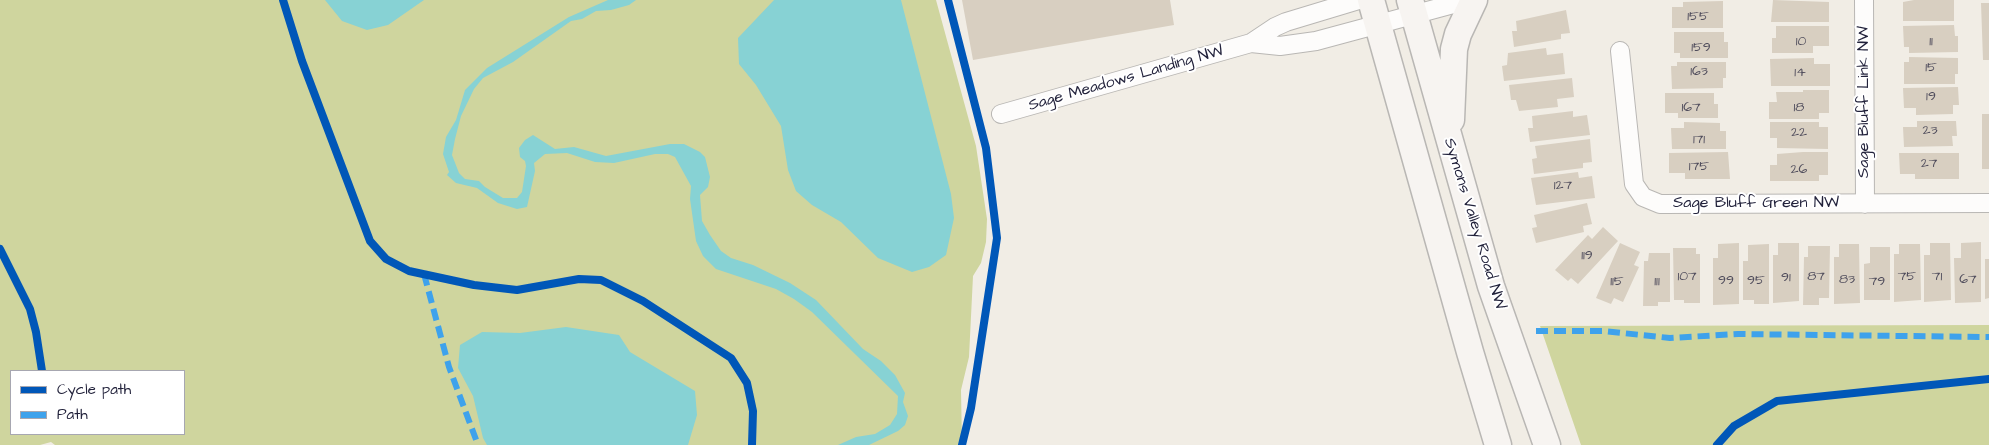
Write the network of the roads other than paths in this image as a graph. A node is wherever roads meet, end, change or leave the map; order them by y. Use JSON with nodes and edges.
{"nodes":[{"id":1,"x":1359,"y":0,"type":"edge"},
{"id":2,"x":1370,"y":0,"type":"edge"},
{"id":3,"x":1468,"y":0,"type":"edge"},
{"id":4,"x":1474,"y":0,"type":"edge"},
{"id":5,"x":1864,"y":0,"type":"edge"},
{"id":6,"x":1412,"y":8,"type":"edge"},
{"id":7,"x":1377,"y":25,"type":"junction"},
{"id":8,"x":1251,"y":43,"type":"junction"},
{"id":9,"x":1620,"y":51,"type":"dead end"},
{"id":10,"x":1001,"y":114,"type":"dead end"},
{"id":11,"x":1451,"y":146,"type":"junction"},
{"id":12,"x":1989,"y":203,"type":"edge"},
{"id":13,"x":1865,"y":204,"type":"junction"},
{"id":14,"x":1498,"y":445,"type":"edge"},
{"id":15,"x":1547,"y":445,"type":"edge"}],
"edges":[{"from":1,"to":8,"type":"street","name":"Sage Meadows Landing NW"},
{"from":2,"to":7,"type":"main road"},
{"from":3,"to":6,"type":"street","name":"Sage Meadows Landing NW"},
{"from":4,"to":11,"type":"main road"},
{"from":5,"to":13,"type":"street","name":"Sage Bluff Link NW"},
{"from":6,"to":7,"type":"street","name":"Sage Meadows Landing NW"},
{"from":6,"to":11,"type":"main road","name":"Symons Valley Road NW"},
{"from":7,"to":8,"type":"street","name":"Sage Meadows Landing NW"},
{"from":7,"to":14,"type":"main road"},
{"from":8,"to":10,"type":"street","name":"Sage Meadows Landing NW"},
{"from":9,"to":13,"type":"street","name":"Sage Bluff Green NW"},
{"from":11,"to":15,"type":"main road","name":"Symons Valley Road NW"},
{"from":12,"to":13,"type":"street","name":"Sage Bluff Green NW"}]}
